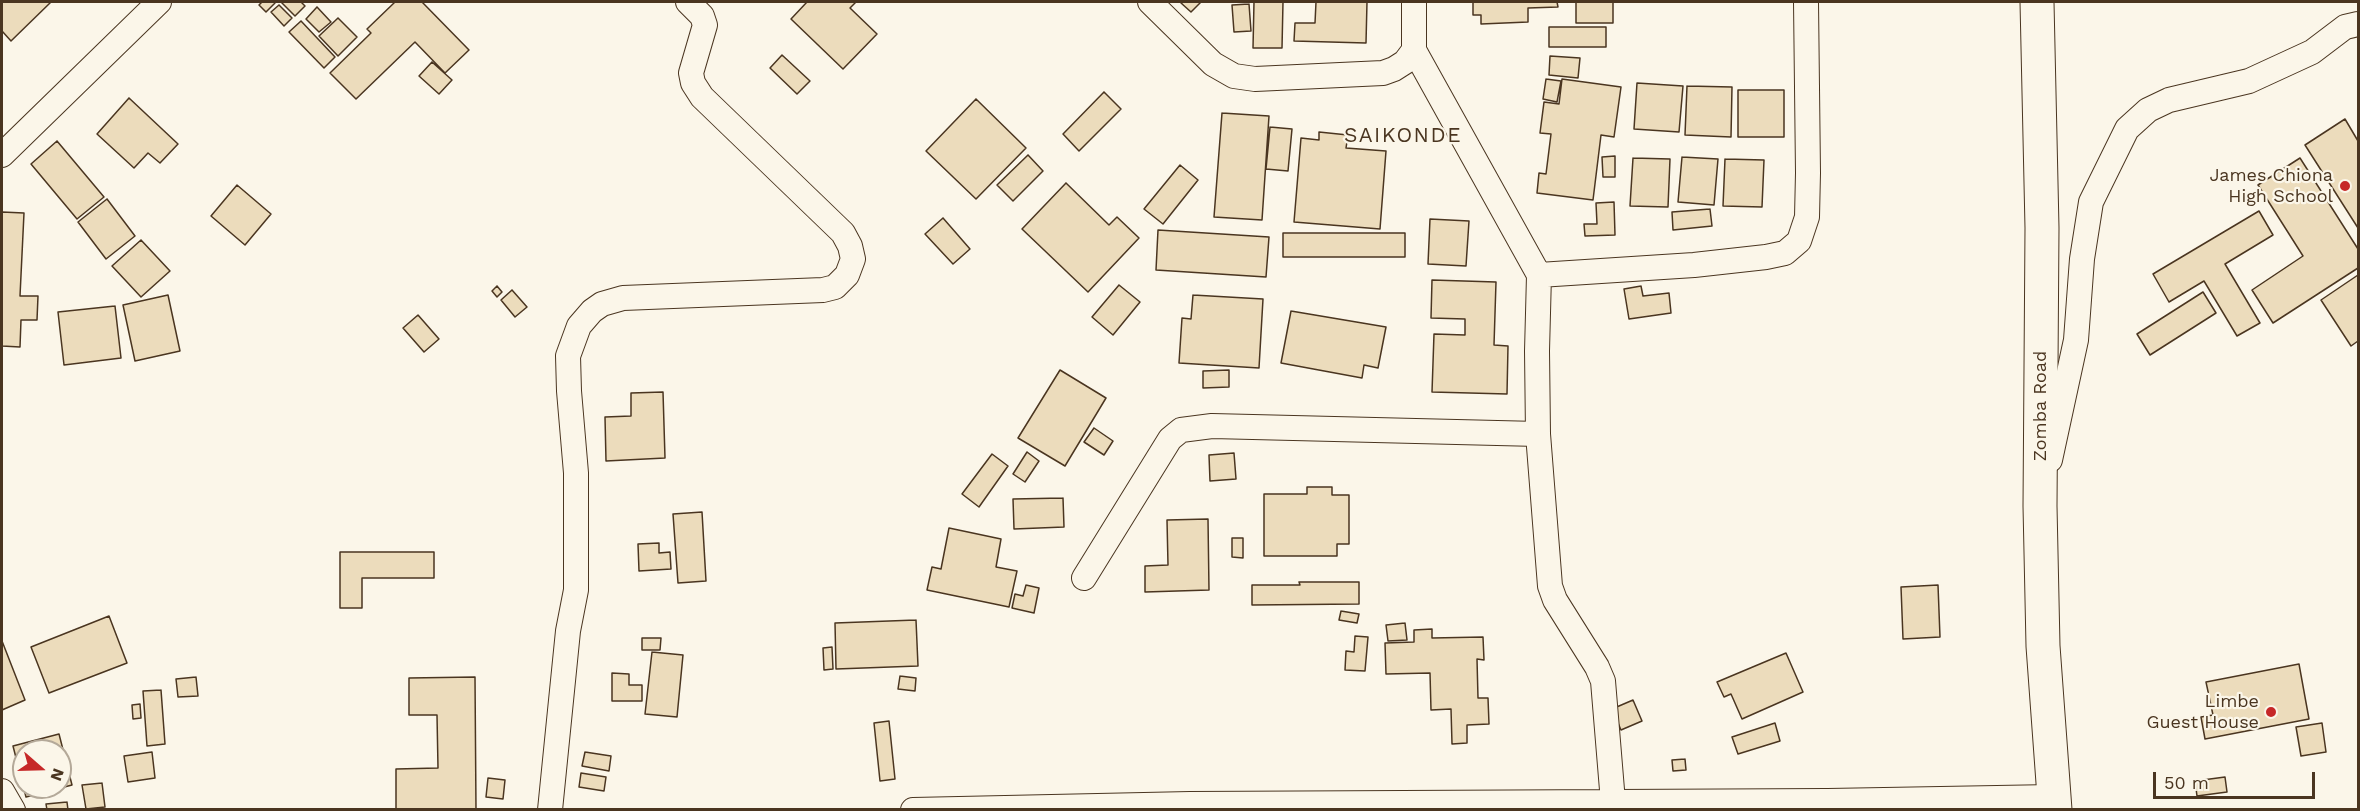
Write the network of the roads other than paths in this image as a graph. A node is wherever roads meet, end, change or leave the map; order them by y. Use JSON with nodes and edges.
{"nodes":[{"id":1,"x":159,"y":2,"type":"edge"},
{"id":2,"x":688,"y":2,"type":"edge"},
{"id":3,"x":1150,"y":2,"type":"edge"},
{"id":4,"x":1414,"y":2,"type":"edge"},
{"id":5,"x":1806,"y":2,"type":"edge"},
{"id":6,"x":2037,"y":2,"type":"edge"},
{"id":7,"x":2358,"y":24,"type":"edge"},
{"id":8,"x":1414,"y":50,"type":"junction"},
{"id":9,"x":2,"y":155,"type":"edge"},
{"id":10,"x":1539,"y":275,"type":"junction"},
{"id":11,"x":1538,"y":434,"type":"junction"},
{"id":12,"x":2040,"y":506,"type":"junction"},
{"id":13,"x":1084,"y":578,"type":"dead end"},
{"id":14,"x":2,"y":791,"type":"edge"},
{"id":15,"x":1613,"y":802,"type":"junction"},
{"id":16,"x":2054,"y":803,"type":"edge"},
{"id":17,"x":1190,"y":807,"type":"edge"},
{"id":18,"x":13,"y":810,"type":"edge"},
{"id":19,"x":550,"y":810,"type":"edge"},
{"id":20,"x":913,"y":810,"type":"edge"}],
"edges":[{"from":1,"to":9,"type":"street"},
{"from":2,"to":19,"type":"street"},
{"from":3,"to":8,"type":"street"},
{"from":4,"to":8,"type":"street"},
{"from":5,"to":10,"type":"street"},
{"from":6,"to":12,"type":"highway","name":"Zomba Road"},
{"from":7,"to":12,"type":"street"},
{"from":8,"to":10,"type":"street"},
{"from":10,"to":11,"type":"street"},
{"from":11,"to":13,"type":"street"},
{"from":11,"to":15,"type":"street"},
{"from":12,"to":16,"type":"highway","name":"Zomba Road"},
{"from":14,"to":18,"type":"street"},
{"from":15,"to":16,"type":"street"},
{"from":15,"to":17,"type":"street"},
{"from":17,"to":20,"type":"street"}]}
